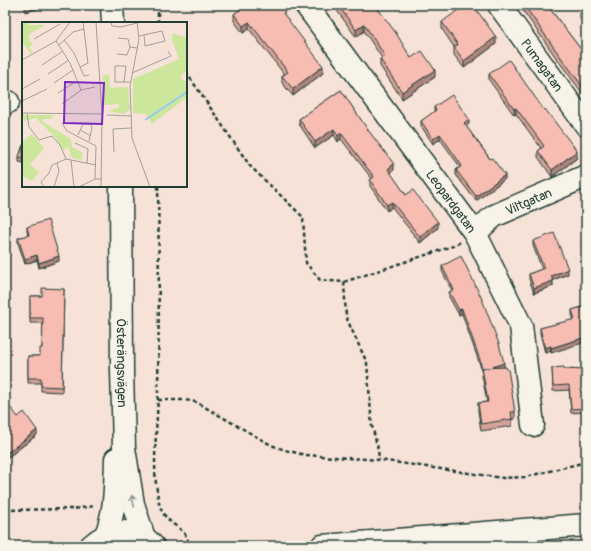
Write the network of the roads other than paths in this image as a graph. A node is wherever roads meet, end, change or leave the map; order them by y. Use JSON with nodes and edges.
{"nodes":[{"id":1,"x":112,"y":5,"type":"edge"},
{"id":2,"x":121,"y":5,"type":"edge"},
{"id":3,"x":306,"y":5,"type":"edge"},
{"id":4,"x":499,"y":5,"type":"edge"},
{"id":5,"x":113,"y":22,"type":"edge"},
{"id":6,"x":121,"y":22,"type":"edge"},
{"id":7,"x":586,"y":125,"type":"edge"},
{"id":8,"x":586,"y":176,"type":"edge"},
{"id":9,"x":114,"y":187,"type":"edge"},
{"id":10,"x":121,"y":187,"type":"edge"},
{"id":11,"x":475,"y":233,"type":"junction"},
{"id":12,"x":533,"y":425,"type":"dead end"},
{"id":13,"x":124,"y":504,"type":"junction"},
{"id":14,"x":586,"y":525,"type":"edge"},
{"id":15,"x":99,"y":540,"type":"edge"},
{"id":16,"x":150,"y":544,"type":"edge"},
{"id":17,"x":74,"y":546,"type":"edge"},
{"id":18,"x":322,"y":546,"type":"edge"}],
"edges":[{"from":1,"to":5,"type":"street"},
{"from":2,"to":6,"type":"street"},
{"from":3,"to":11,"type":"street","name":"Leopardgatan"},
{"from":4,"to":7,"type":"street","name":"Pumagatan"},
{"from":8,"to":11,"type":"street","name":"Viltgatan"},
{"from":9,"to":13,"type":"street","name":"Österängsvägen"},
{"from":13,"to":10,"type":"street","name":"Österängsvägen","one_way":true},
{"from":11,"to":12,"type":"street","name":"Leopardgatan"},
{"from":13,"to":15,"type":"street","name":"Österängsvägen"},
{"from":13,"to":16,"type":"street","name":"Österängsvägen"},
{"from":14,"to":18,"type":"street"},
{"from":15,"to":16,"type":"street"},
{"from":15,"to":17,"type":"street"}]}
